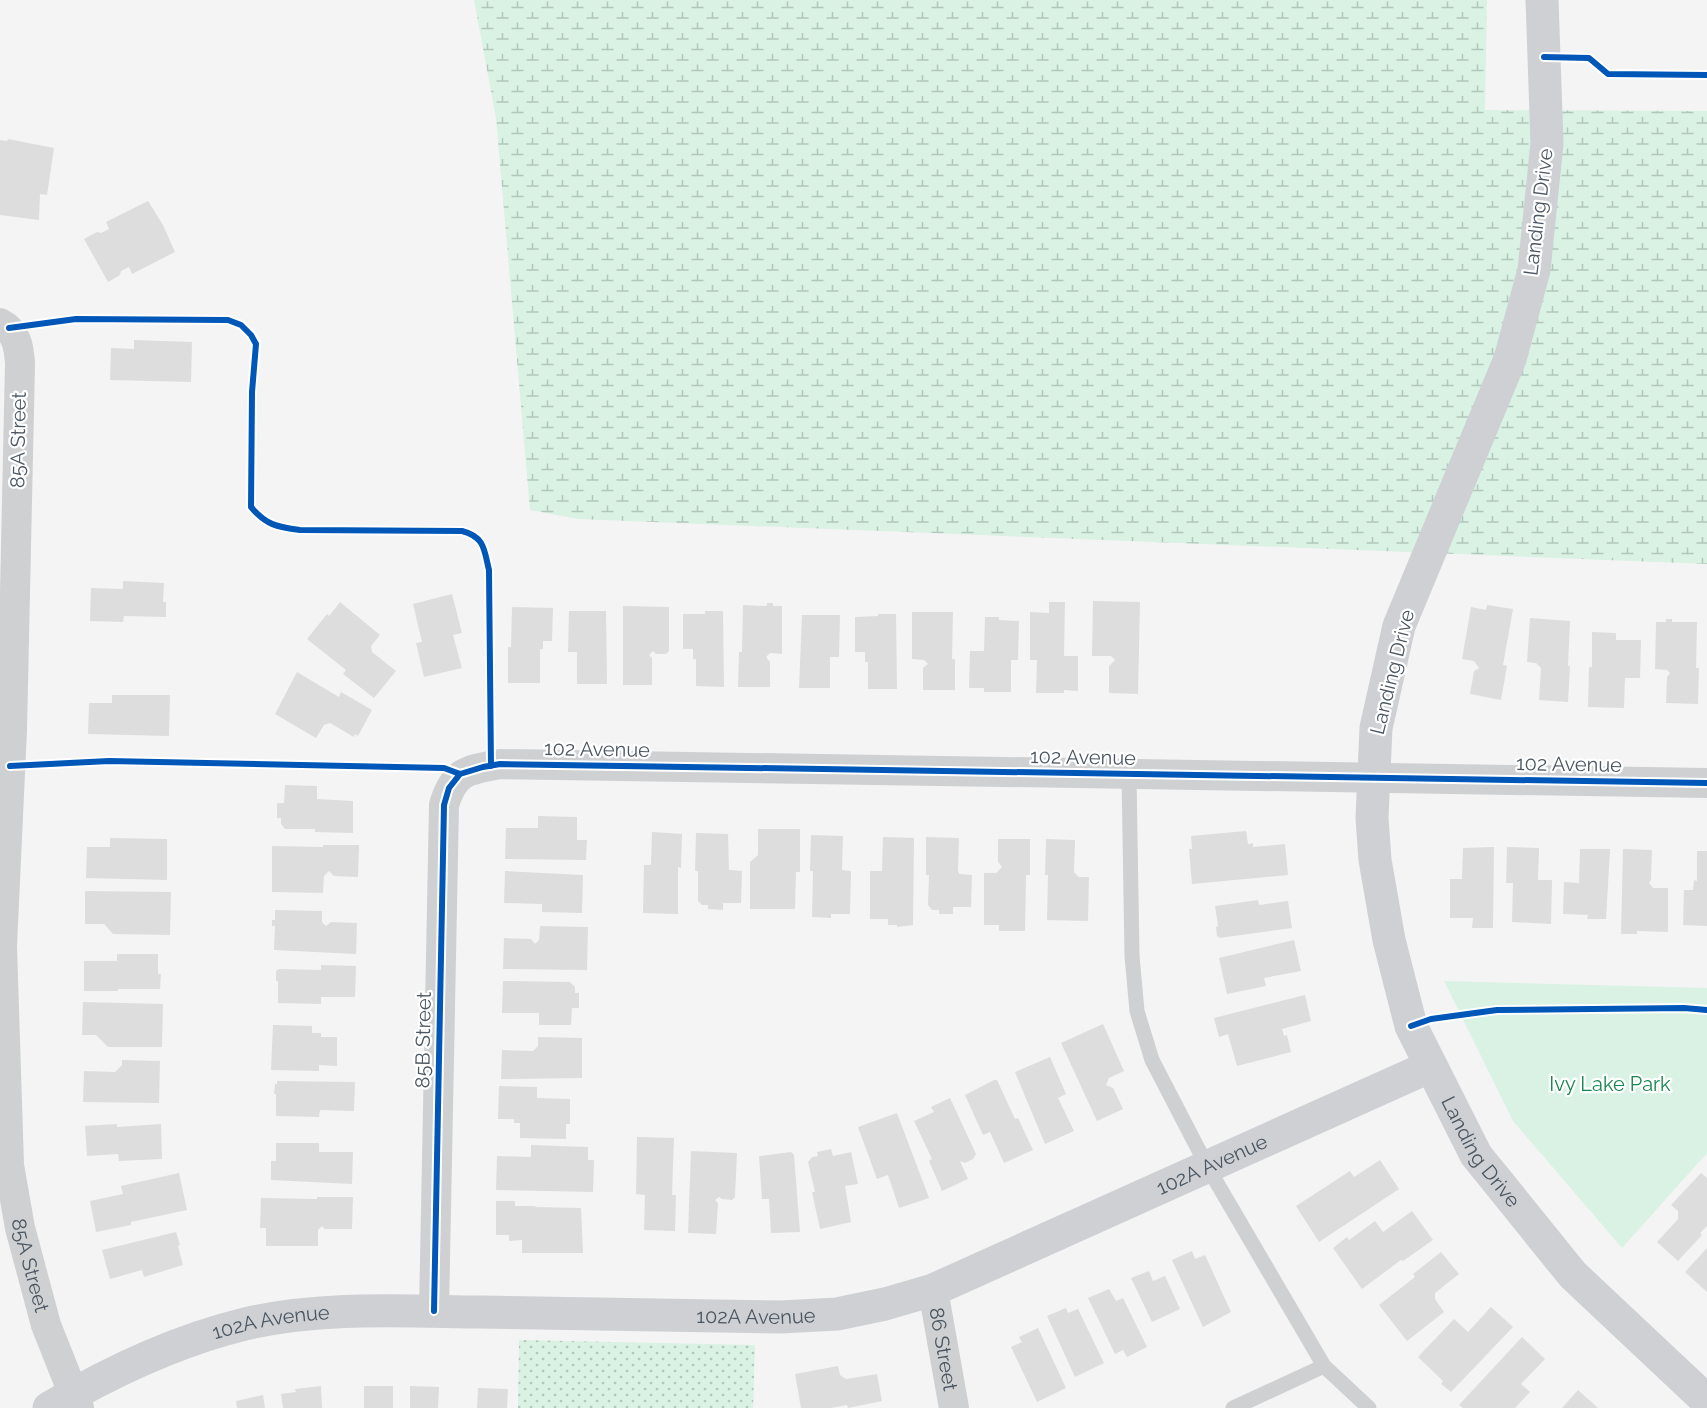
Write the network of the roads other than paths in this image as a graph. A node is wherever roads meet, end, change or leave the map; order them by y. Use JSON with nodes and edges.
{"nodes":[{"id":1,"x":1542,"y":0,"type":"edge"},
{"id":2,"x":4,"y":326,"type":"edge"},
{"id":3,"x":6,"y":730,"type":"edge"},
{"id":4,"x":460,"y":774,"type":"joint"},
{"id":5,"x":1129,"y":775,"type":"junction"},
{"id":6,"x":1372,"y":776,"type":"junction"},
{"id":7,"x":1707,"y":783,"type":"edge"},
{"id":8,"x":1,"y":946,"type":"edge"},
{"id":9,"x":1431,"y":1066,"type":"junction"},
{"id":10,"x":1207,"y":1166,"type":"junction"},
{"id":11,"x":5,"y":1167,"type":"edge"},
{"id":12,"x":933,"y":1290,"type":"junction"},
{"id":13,"x":434,"y":1311,"type":"junction"},
{"id":14,"x":1324,"y":1366,"type":"junction"},
{"id":15,"x":1707,"y":1401,"type":"edge"},
{"id":16,"x":67,"y":1403,"type":"edge"},
{"id":17,"x":954,"y":1408,"type":"edge"},
{"id":18,"x":1233,"y":1408,"type":"edge"},
{"id":19,"x":1369,"y":1408,"type":"edge"}],
"edges":[{"from":1,"to":6,"type":"street","name":"Landing Drive"},
{"from":2,"to":3,"type":"street","name":"85A Street"},
{"from":3,"to":8,"type":"street","name":"85A Street"},
{"from":4,"to":5,"type":"street","name":"102 Avenue"},
{"from":4,"to":13,"type":"street","name":"85B Street"},
{"from":5,"to":6,"type":"street","name":"102 Avenue"},
{"from":5,"to":10,"type":"lane"},
{"from":6,"to":7,"type":"street","name":"102 Avenue"},
{"from":6,"to":9,"type":"street","name":"Landing Drive"},
{"from":8,"to":11,"type":"street","name":"85A Street"},
{"from":9,"to":10,"type":"street","name":"102A Avenue"},
{"from":9,"to":15,"type":"street","name":"Landing Drive"},
{"from":10,"to":12,"type":"street","name":"102A Avenue"},
{"from":10,"to":14,"type":"lane"},
{"from":11,"to":16,"type":"street","name":"85A Street"},
{"from":12,"to":13,"type":"street","name":"102A Avenue"},
{"from":12,"to":17,"type":"street","name":"86 Street"},
{"from":13,"to":16,"type":"street","name":"102A Avenue"},
{"from":14,"to":18,"type":"lane"},
{"from":14,"to":19,"type":"lane"}]}
